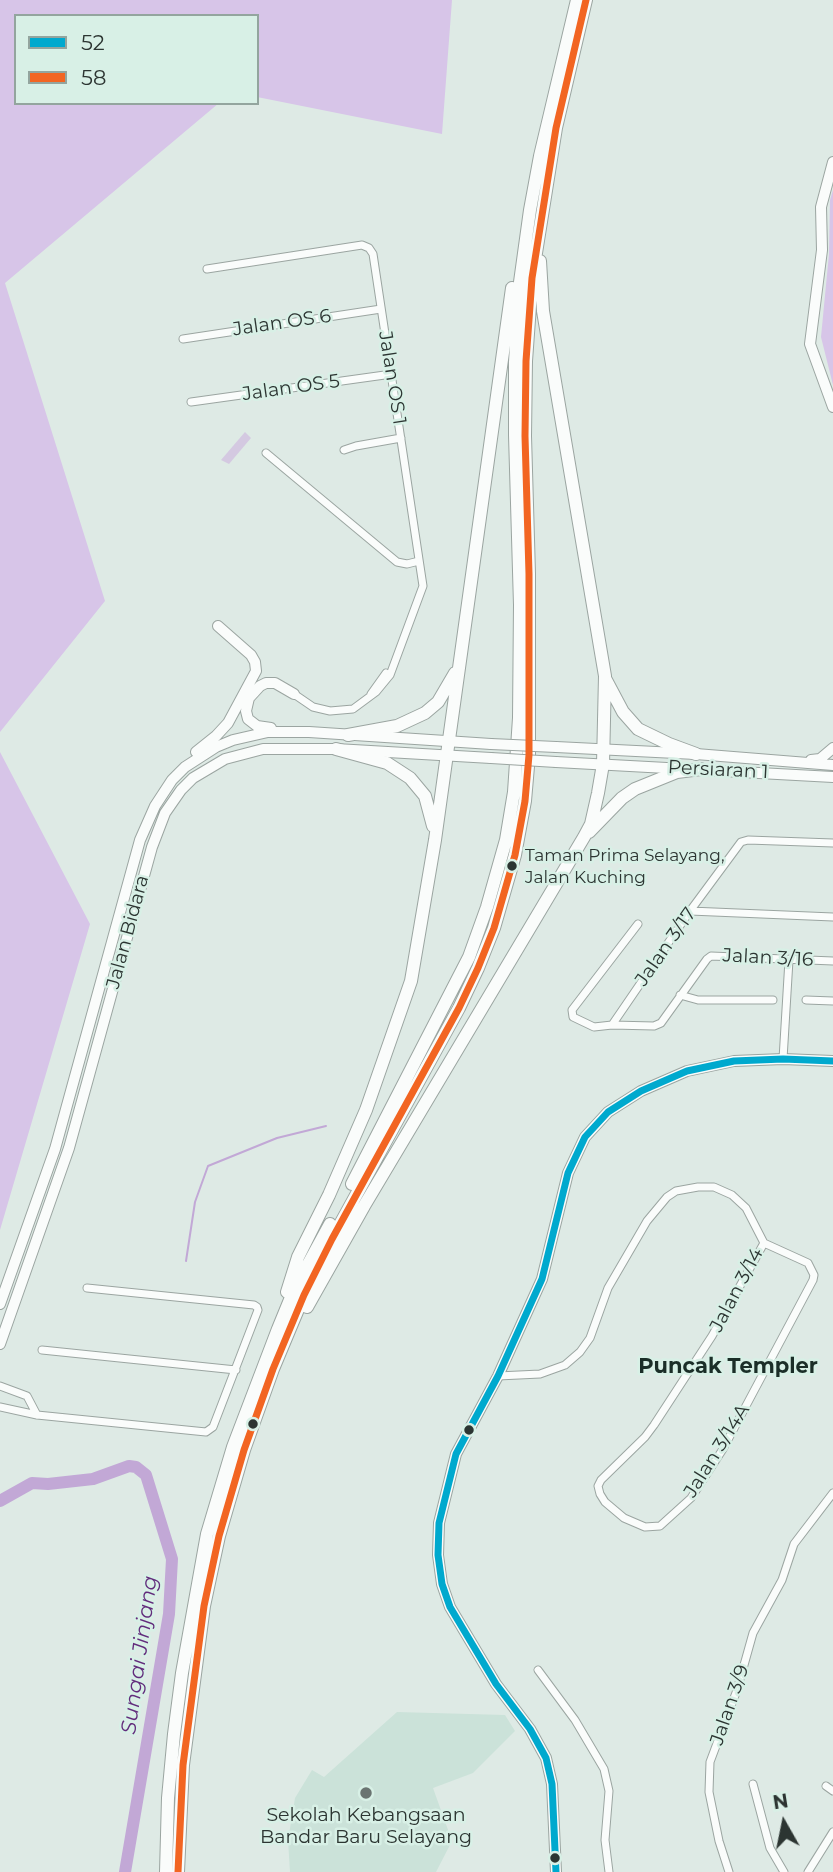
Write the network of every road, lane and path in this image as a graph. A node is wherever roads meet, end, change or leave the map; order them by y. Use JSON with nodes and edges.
{"nodes":[{"id":1,"x":577,"y":0,"type":"edge"},
{"id":2,"x":586,"y":0,"type":"edge"},
{"id":3,"x":558,"y":76,"type":"junction"},
{"id":4,"x":833,"y":162,"type":"edge"},
{"id":5,"x":539,"y":239,"type":"junction"},
{"id":6,"x":207,"y":269,"type":"dead end"},
{"id":7,"x":381,"y":309,"type":"junction"},
{"id":8,"x":183,"y":339,"type":"dead end"},
{"id":9,"x":392,"y":374,"type":"junction"},
{"id":10,"x":191,"y":402,"type":"dead end"},
{"id":11,"x":833,"y":407,"type":"edge"},
{"id":12,"x":401,"y":438,"type":"junction"},
{"id":13,"x":344,"y":450,"type":"dead end"},
{"id":14,"x":266,"y":453,"type":"dead end"},
{"id":15,"x":418,"y":561,"type":"junction"},
{"id":16,"x":218,"y":626,"type":"dead end"},
{"id":17,"x":466,"y":628,"type":"junction"},
{"id":18,"x":605,"y":676,"type":"junction"},
{"id":19,"x":245,"y":689,"type":"junction"},
{"id":20,"x":294,"y":694,"type":"junction"},
{"id":21,"x":309,"y":732,"type":"junction"},
{"id":22,"x":348,"y":735,"type":"junction"},
{"id":23,"x":449,"y":742,"type":"junction"},
{"id":24,"x":556,"y":747,"type":"joint"},
{"id":25,"x":833,"y":748,"type":"edge"},
{"id":26,"x":336,"y":749,"type":"junction"},
{"id":27,"x":604,"y":749,"type":"junction"},
{"id":28,"x":696,"y":754,"type":"junction"},
{"id":29,"x":447,"y":757,"type":"junction"},
{"id":30,"x":556,"y":762,"type":"joint"},
{"id":31,"x":802,"y":762,"type":"junction"},
{"id":32,"x":603,"y":764,"type":"junction"},
{"id":33,"x":701,"y":769,"type":"junction"},
{"id":34,"x":833,"y":769,"type":"edge"},
{"id":35,"x":584,"y":837,"type":"junction"},
{"id":36,"x":140,"y":840,"type":"junction"},
{"id":37,"x":435,"y":840,"type":"junction"},
{"id":38,"x":833,"y":843,"type":"edge"},
{"id":39,"x":690,"y":911,"type":"junction"},
{"id":40,"x":833,"y":917,"type":"edge"},
{"id":41,"x":638,"y":923,"type":"dead end"},
{"id":42,"x":789,"y":960,"type":"junction"},
{"id":43,"x":833,"y":961,"type":"edge"},
{"id":44,"x":680,"y":995,"type":"junction"},
{"id":45,"x":773,"y":1000,"type":"dead end"},
{"id":46,"x":806,"y":1000,"type":"dead end"},
{"id":47,"x":833,"y":1001,"type":"edge"},
{"id":48,"x":612,"y":1025,"type":"junction"},
{"id":49,"x":783,"y":1059,"type":"junction"},
{"id":50,"x":833,"y":1061,"type":"edge"},
{"id":51,"x":764,"y":1243,"type":"junction"},
{"id":52,"x":11,"y":1272,"type":"junction"},
{"id":53,"x":87,"y":1288,"type":"dead end"},
{"id":54,"x":0,"y":1294,"type":"edge"},
{"id":55,"x":0,"y":1304,"type":"edge"},
{"id":56,"x":278,"y":1329,"type":"junction"},
{"id":57,"x":0,"y":1344,"type":"edge"},
{"id":58,"x":42,"y":1350,"type":"dead end"},
{"id":59,"x":273,"y":1369,"type":"junction"},
{"id":60,"x":236,"y":1370,"type":"junction"},
{"id":61,"x":498,"y":1376,"type":"junction"},
{"id":62,"x":0,"y":1386,"type":"edge"},
{"id":63,"x":0,"y":1407,"type":"edge"},
{"id":64,"x":37,"y":1415,"type":"junction"},
{"id":65,"x":833,"y":1493,"type":"edge"},
{"id":66,"x":660,"y":1526,"type":"joint"},
{"id":67,"x":538,"y":1670,"type":"dead end"},
{"id":68,"x":753,"y":1784,"type":"dead end"},
{"id":69,"x":832,"y":1837,"type":"edge"},
{"id":70,"x":166,"y":1872,"type":"edge"},
{"id":71,"x":178,"y":1872,"type":"edge"},
{"id":72,"x":556,"y":1872,"type":"edge"},
{"id":73,"x":609,"y":1872,"type":"edge"},
{"id":74,"x":729,"y":1872,"type":"edge"},
{"id":75,"x":784,"y":1872,"type":"edge"},
{"id":76,"x":809,"y":1872,"type":"edge"}],
"edges":[{"from":1,"to":3,"type":"highway"},
{"from":2,"to":5,"type":"highway"},
{"from":3,"to":17,"type":"highway"},
{"from":3,"to":56,"type":"highway"},
{"from":4,"to":11,"type":"main road"},
{"from":5,"to":18,"type":"highway"},
{"from":5,"to":59,"type":"highway"},
{"from":6,"to":7,"type":"street","name":"Jalan OS 1"},
{"from":7,"to":8,"type":"street","name":"Jalan OS 6"},
{"from":7,"to":9,"type":"street","name":"Jalan OS 1"},
{"from":9,"to":10,"type":"street","name":"Jalan OS 5"},
{"from":9,"to":12,"type":"street","name":"Jalan OS 1"},
{"from":12,"to":13,"type":"street"},
{"from":12,"to":15,"type":"street","name":"Jalan OS 1"},
{"from":14,"to":15,"type":"street"},
{"from":15,"to":20,"type":"street","name":"Jalan OS 1"},
{"from":16,"to":19,"type":"main road"},
{"from":17,"to":22,"type":"highway"},
{"from":17,"to":23,"type":"highway"},
{"from":18,"to":27,"type":"highway"},
{"from":18,"to":28,"type":"highway"},
{"from":19,"to":20,"type":"main road"},
{"from":19,"to":36,"type":"main road"},
{"from":20,"to":21,"type":"main road"},
{"from":21,"to":22,"type":"main road","name":"Jalan Bidara"},
{"from":21,"to":36,"type":"main road","name":"Jalan Bidara"},
{"from":22,"to":23,"type":"main road","name":"Jalan Bidara"},
{"from":23,"to":24,"type":"main road","name":"Jalan Bidara","bridge":true},
{"from":23,"to":29,"type":"highway"},
{"from":24,"to":27,"type":"main road","name":"Persiaran 1"},
{"from":25,"to":31,"type":"main road"},
{"from":26,"to":29,"type":"main road","name":"Jalan Bidara"},
{"from":26,"to":37,"type":"highway"},
{"from":26,"to":57,"type":"main road","name":"Jalan Bidara"},
{"from":27,"to":28,"type":"main road","name":"Persiaran 1"},
{"from":27,"to":32,"type":"highway"},
{"from":28,"to":31,"type":"main road","name":"Persiaran 1"},
{"from":29,"to":30,"type":"main road","name":"Jalan Bidara","bridge":true},
{"from":29,"to":37,"type":"highway"},
{"from":30,"to":32,"type":"main road","name":"Persiaran 1"},
{"from":31,"to":34,"type":"main road","name":"Persiaran 1"},
{"from":32,"to":33,"type":"main road","name":"Persiaran 1"},
{"from":32,"to":35,"type":"highway"},
{"from":33,"to":34,"type":"main road","name":"Persiaran 1"},
{"from":33,"to":35,"type":"highway"},
{"from":35,"to":59,"type":"highway"},
{"from":36,"to":52,"type":"main road","name":"Jalan Bidara"},
{"from":37,"to":56,"type":"highway"},
{"from":38,"to":39,"type":"street","name":"Jalan 3/17"},
{"from":39,"to":40,"type":"street"},
{"from":39,"to":48,"type":"street","name":"Jalan 3/17"},
{"from":41,"to":48,"type":"street"},
{"from":42,"to":43,"type":"street","name":"Jalan 3/16"},
{"from":42,"to":44,"type":"street","name":"Jalan 3/16"},
{"from":42,"to":49,"type":"street"},
{"from":44,"to":45,"type":"street"},
{"from":44,"to":48,"type":"street","name":"Jalan 3/16"},
{"from":46,"to":47,"type":"street"},
{"from":49,"to":50,"type":"main road"},
{"from":49,"to":61,"type":"main road"},
{"from":51,"to":61,"type":"street","name":"Jalan 3/14"},
{"from":51,"to":66,"type":"street","name":"Jalan 3/14A"},
{"from":51,"to":66,"type":"street","name":"Jalan 3/14"},
{"from":52,"to":54,"type":"street"},
{"from":52,"to":55,"type":"main road","name":"Jalan Bidara"},
{"from":53,"to":60,"type":"street"},
{"from":56,"to":70,"type":"highway"},
{"from":58,"to":60,"type":"street"},
{"from":59,"to":71,"type":"highway"},
{"from":60,"to":64,"type":"street"},
{"from":61,"to":72,"type":"main road"},
{"from":62,"to":64,"type":"street"},
{"from":63,"to":64,"type":"street"},
{"from":65,"to":74,"type":"street","name":"Jalan 3/9"},
{"from":67,"to":73,"type":"street"},
{"from":68,"to":75,"type":"street"},
{"from":69,"to":76,"type":"street"}]}
